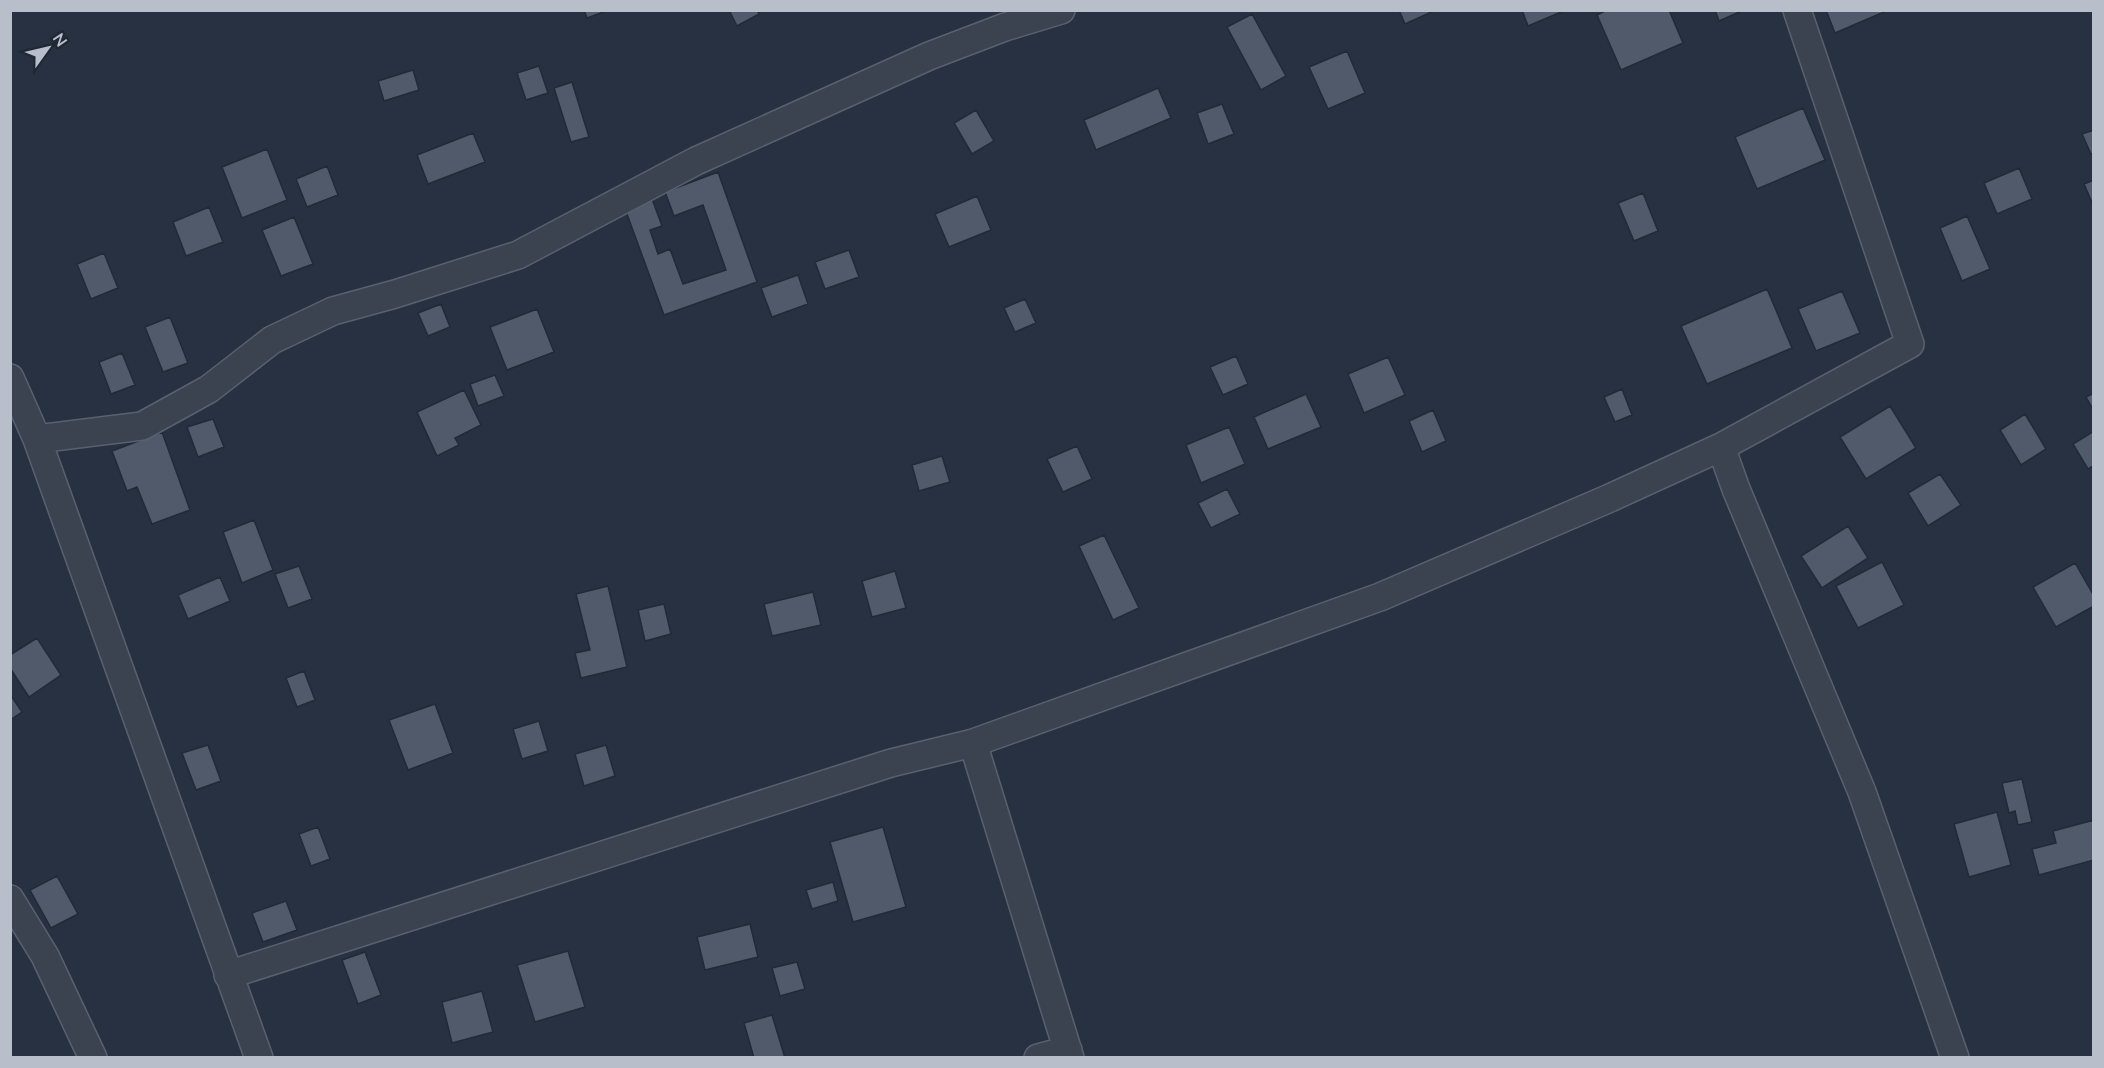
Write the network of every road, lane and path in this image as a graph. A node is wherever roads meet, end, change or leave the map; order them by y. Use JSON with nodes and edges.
{"nodes":[{"id":1,"x":1061,"y":10,"type":"edge"},
{"id":2,"x":1797,"y":10,"type":"edge"},
{"id":3,"x":10,"y":378,"type":"edge"},
{"id":4,"x":37,"y":439,"type":"junction"},
{"id":5,"x":1721,"y":447,"type":"junction"},
{"id":6,"x":973,"y":742,"type":"junction"},
{"id":7,"x":10,"y":899,"type":"edge"},
{"id":8,"x":228,"y":975,"type":"junction"},
{"id":9,"x":1069,"y":1054,"type":"edge"},
{"id":10,"x":93,"y":1058,"type":"edge"},
{"id":11,"x":259,"y":1058,"type":"edge"},
{"id":12,"x":1038,"y":1058,"type":"edge"},
{"id":13,"x":1955,"y":1058,"type":"edge"}],
"edges":[{"from":1,"to":4,"type":"street"},
{"from":2,"to":5,"type":"street"},
{"from":3,"to":4,"type":"street"},
{"from":4,"to":8,"type":"street"},
{"from":5,"to":6,"type":"street"},
{"from":5,"to":13,"type":"street"},
{"from":6,"to":8,"type":"street"},
{"from":6,"to":9,"type":"street"},
{"from":7,"to":10,"type":"street"},
{"from":8,"to":11,"type":"street"},
{"from":9,"to":12,"type":"street"}]}
